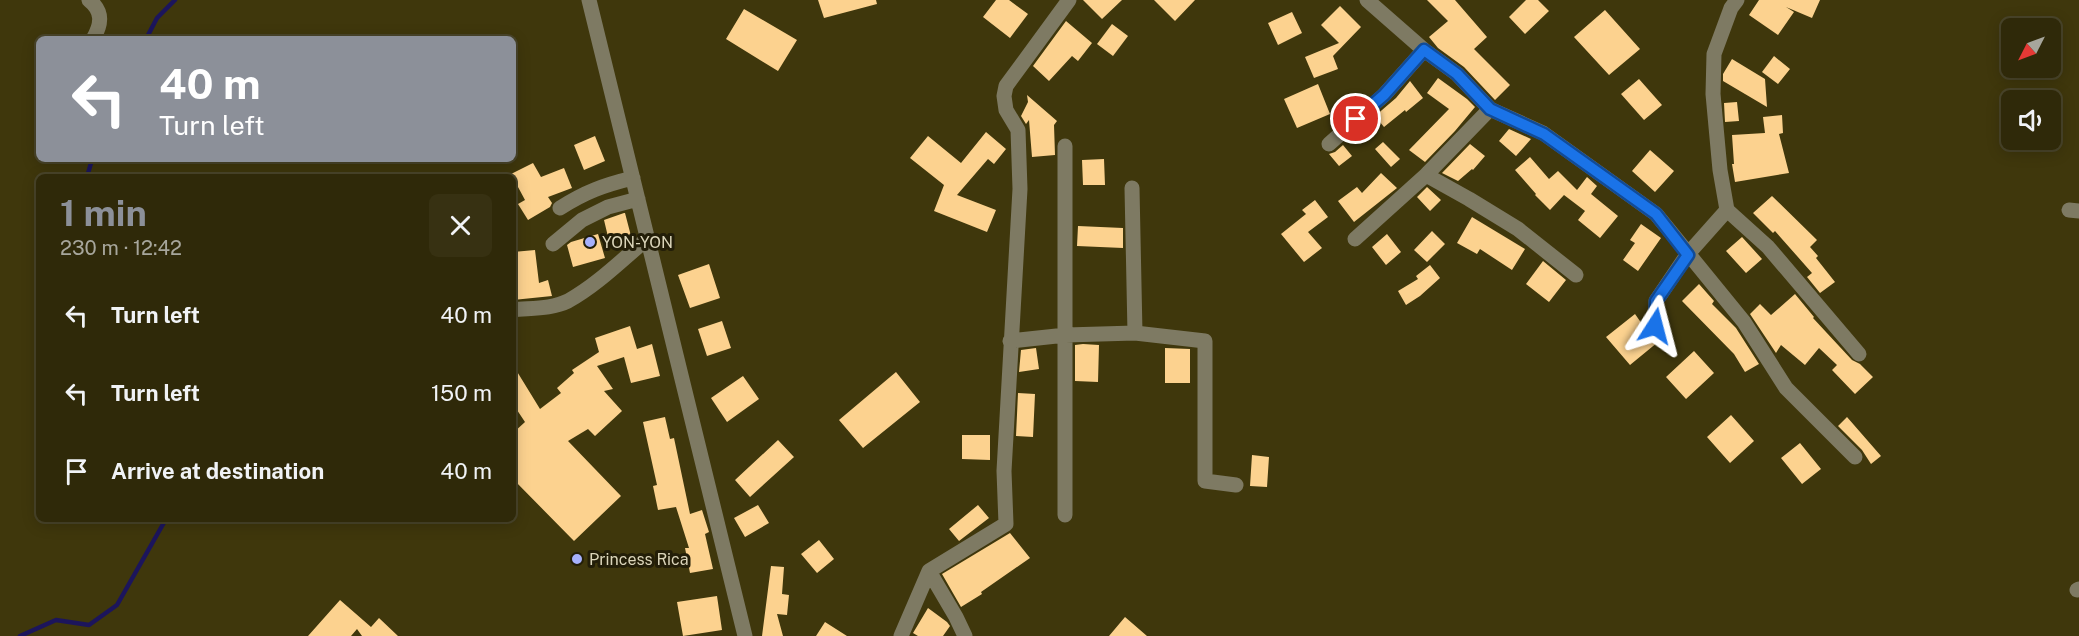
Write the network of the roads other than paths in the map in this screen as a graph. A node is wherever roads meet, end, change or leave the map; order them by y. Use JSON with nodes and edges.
{"nodes":[{"id":1,"x":89,"y":0,"type":"edge"},
{"id":2,"x":590,"y":0,"type":"edge"},
{"id":3,"x":1069,"y":0,"type":"edge"},
{"id":4,"x":1367,"y":0,"type":"edge"},
{"id":5,"x":1737,"y":0,"type":"edge"},
{"id":6,"x":94,"y":36,"type":"edge"},
{"id":7,"x":1424,"y":50,"type":"junction"},
{"id":8,"x":1490,"y":109,"type":"junction"},
{"id":9,"x":1329,"y":144,"type":"dead end"},
{"id":10,"x":1065,"y":146,"type":"dead end"},
{"id":11,"x":1426,"y":175,"type":"junction"},
{"id":12,"x":633,"y":178,"type":"junction"},
{"id":13,"x":1132,"y":188,"type":"dead end"},
{"id":14,"x":638,"y":199,"type":"junction"},
{"id":15,"x":560,"y":208,"type":"dead end"},
{"id":16,"x":1727,"y":210,"type":"junction"},
{"id":17,"x":648,"y":238,"type":"junction"},
{"id":18,"x":1355,"y":239,"type":"dead end"},
{"id":19,"x":553,"y":244,"type":"dead end"},
{"id":20,"x":1688,"y":255,"type":"junction"},
{"id":21,"x":1576,"y":275,"type":"dead end"},
{"id":22,"x":516,"y":310,"type":"edge"},
{"id":23,"x":1655,"y":326,"type":"dead end"},
{"id":24,"x":1135,"y":333,"type":"junction"},
{"id":25,"x":1066,"y":335,"type":"junction"},
{"id":26,"x":1010,"y":341,"type":"junction"},
{"id":27,"x":1859,"y":354,"type":"dead end"},
{"id":28,"x":1855,"y":456,"type":"dead end"},
{"id":29,"x":1236,"y":485,"type":"dead end"},
{"id":30,"x":1065,"y":515,"type":"dead end"},
{"id":31,"x":928,"y":571,"type":"junction"},
{"id":32,"x":745,"y":636,"type":"edge"},
{"id":33,"x":901,"y":636,"type":"edge"},
{"id":34,"x":965,"y":636,"type":"edge"}],
"edges":[{"from":1,"to":6,"type":"street"},
{"from":2,"to":12,"type":"street"},
{"from":3,"to":26,"type":"street"},
{"from":4,"to":7,"type":"street"},
{"from":5,"to":16,"type":"street"},
{"from":7,"to":8,"type":"street"},
{"from":7,"to":9,"type":"street"},
{"from":8,"to":11,"type":"street"},
{"from":8,"to":20,"type":"street"},
{"from":10,"to":25,"type":"street"},
{"from":11,"to":18,"type":"street"},
{"from":11,"to":21,"type":"street"},
{"from":12,"to":14,"type":"street"},
{"from":12,"to":15,"type":"street"},
{"from":13,"to":24,"type":"street"},
{"from":14,"to":17,"type":"street"},
{"from":14,"to":19,"type":"street"},
{"from":16,"to":20,"type":"street"},
{"from":16,"to":27,"type":"street"},
{"from":17,"to":22,"type":"street"},
{"from":17,"to":32,"type":"street"},
{"from":20,"to":23,"type":"street"},
{"from":20,"to":28,"type":"street"},
{"from":24,"to":25,"type":"street"},
{"from":24,"to":29,"type":"street"},
{"from":25,"to":26,"type":"street"},
{"from":25,"to":30,"type":"street"},
{"from":26,"to":31,"type":"street"},
{"from":31,"to":33,"type":"street"},
{"from":31,"to":34,"type":"street"}]}
